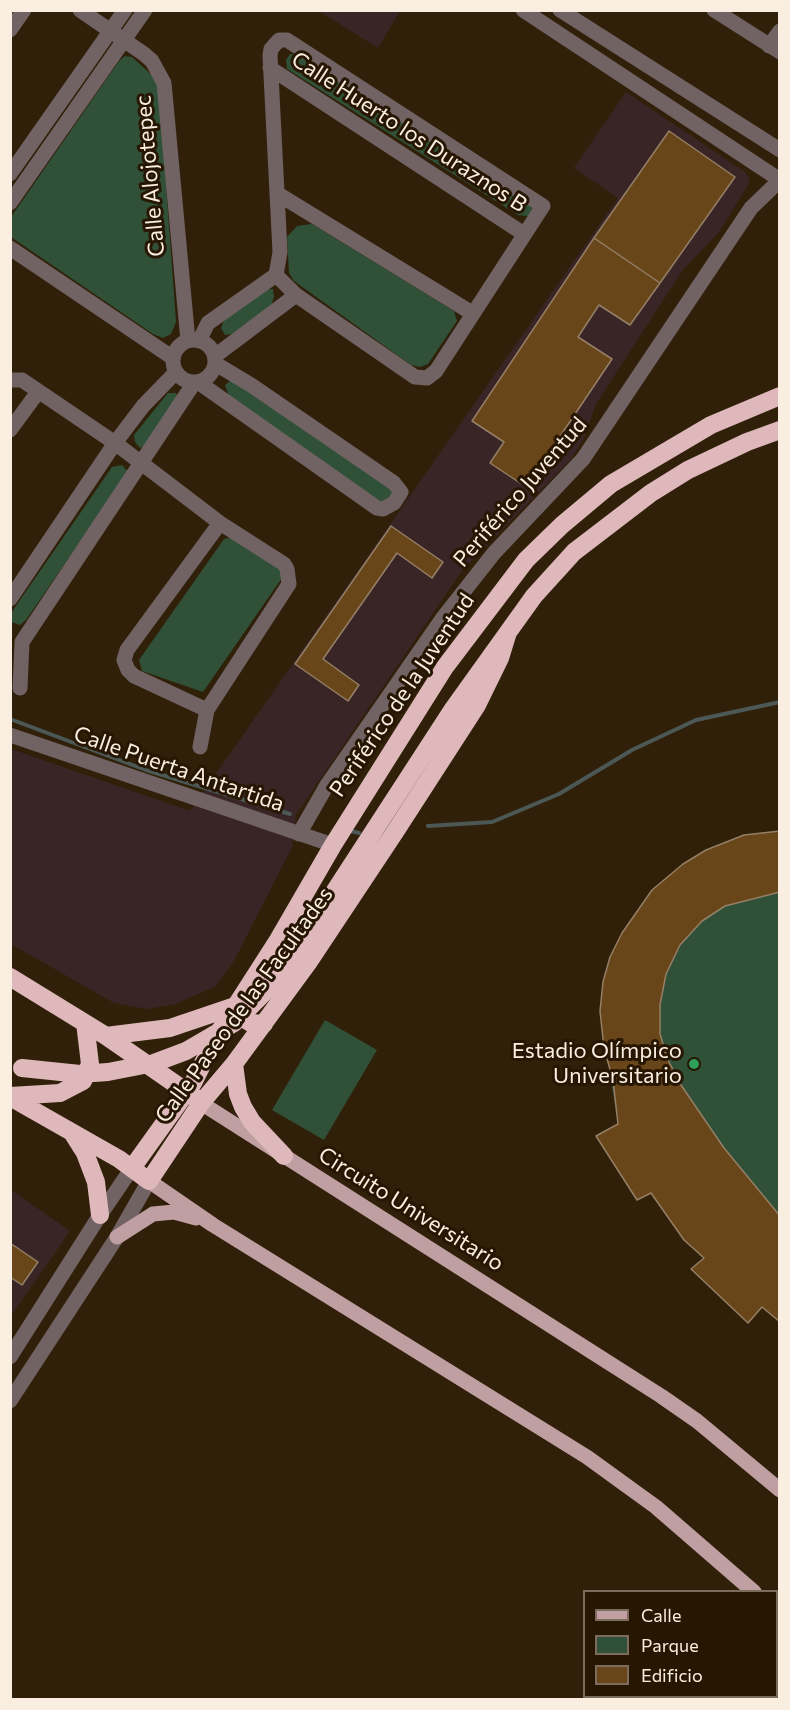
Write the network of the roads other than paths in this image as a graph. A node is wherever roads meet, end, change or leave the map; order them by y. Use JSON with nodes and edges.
{"nodes":[{"id":1,"x":24,"y":10,"type":"edge"},
{"id":2,"x":80,"y":10,"type":"edge"},
{"id":3,"x":125,"y":10,"type":"edge"},
{"id":4,"x":145,"y":10,"type":"edge"},
{"id":5,"x":523,"y":10,"type":"edge"},
{"id":6,"x":560,"y":10,"type":"edge"},
{"id":7,"x":714,"y":10,"type":"edge"},
{"id":8,"x":10,"y":30,"type":"edge"},
{"id":9,"x":780,"y":31,"type":"edge"},
{"id":10,"x":110,"y":32,"type":"junction"},
{"id":11,"x":124,"y":41,"type":"junction"},
{"id":12,"x":774,"y":49,"type":"edge"},
{"id":13,"x":270,"y":68,"type":"junction"},
{"id":14,"x":703,"y":102,"type":"junction"},
{"id":15,"x":692,"y":120,"type":"junction"},
{"id":16,"x":780,"y":150,"type":"edge"},
{"id":17,"x":10,"y":174,"type":"edge"},
{"id":18,"x":778,"y":179,"type":"edge"},
{"id":19,"x":278,"y":194,"type":"junction"},
{"id":20,"x":10,"y":202,"type":"edge"},
{"id":21,"x":524,"y":234,"type":"junction"},
{"id":22,"x":10,"y":248,"type":"edge"},
{"id":23,"x":276,"y":275,"type":"junction"},
{"id":24,"x":296,"y":295,"type":"junction"},
{"id":25,"x":472,"y":313,"type":"junction"},
{"id":26,"x":193,"y":341,"type":"junction"},
{"id":27,"x":215,"y":360,"type":"junction"},
{"id":28,"x":174,"y":365,"type":"junction"},
{"id":29,"x":10,"y":380,"type":"edge"},
{"id":30,"x":196,"y":382,"type":"junction"},
{"id":31,"x":38,"y":392,"type":"junction"},
{"id":32,"x":780,"y":396,"type":"edge"},
{"id":33,"x":10,"y":430,"type":"edge"},
{"id":34,"x":780,"y":430,"type":"edge"},
{"id":35,"x":115,"y":443,"type":"junction"},
{"id":36,"x":142,"y":462,"type":"junction"},
{"id":37,"x":220,"y":523,"type":"junction"},
{"id":38,"x":10,"y":599,"type":"edge"},
{"id":39,"x":508,"y":632,"type":"junction"},
{"id":40,"x":16,"y":640,"type":"edge"},
{"id":41,"x":20,"y":688,"type":"dead end"},
{"id":42,"x":207,"y":710,"type":"junction"},
{"id":43,"x":10,"y":735,"type":"edge"},
{"id":44,"x":200,"y":747,"type":"dead end"},
{"id":45,"x":299,"y":834,"type":"junction"},
{"id":46,"x":333,"y":845,"type":"junction"},
{"id":47,"x":10,"y":976,"type":"edge"},
{"id":48,"x":234,"y":1009,"type":"junction"},
{"id":49,"x":85,"y":1023,"type":"junction"},
{"id":50,"x":264,"y":1024,"type":"junction"},
{"id":51,"x":106,"y":1036,"type":"junction"},
{"id":52,"x":234,"y":1064,"type":"junction"},
{"id":53,"x":16,"y":1066,"type":"edge"},
{"id":54,"x":10,"y":1096,"type":"edge"},
{"id":55,"x":194,"y":1098,"type":"junction"},
{"id":56,"x":72,"y":1133,"type":"junction"},
{"id":57,"x":284,"y":1156,"type":"junction"},
{"id":58,"x":132,"y":1168,"type":"junction"},
{"id":59,"x":149,"y":1181,"type":"junction"},
{"id":60,"x":100,"y":1215,"type":"junction"},
{"id":61,"x":213,"y":1224,"type":"junction"},
{"id":62,"x":117,"y":1237,"type":"junction"},
{"id":63,"x":10,"y":1357,"type":"edge"},
{"id":64,"x":10,"y":1401,"type":"edge"},
{"id":65,"x":780,"y":1490,"type":"edge"},
{"id":66,"x":752,"y":1590,"type":"edge"}],
"edges":[{"from":1,"to":8,"type":"street"},
{"from":2,"to":10,"type":"street","name":"Calle Alojotepec"},
{"from":3,"to":10,"type":"street"},
{"from":4,"to":11,"type":"street"},
{"from":5,"to":15,"type":"street"},
{"from":6,"to":14,"type":"street"},
{"from":7,"to":12,"type":"street"},
{"from":9,"to":12,"type":"street"},
{"from":10,"to":11,"type":"street","name":"Calle Alojotepec"},
{"from":10,"to":17,"type":"street"},
{"from":11,"to":20,"type":"street"},
{"from":11,"to":26,"type":"street","name":"Calle Alojotepec"},
{"from":13,"to":19,"type":"street"},
{"from":13,"to":21,"type":"street","name":"Calle Huerto los Duraznos B"},
{"from":13,"to":21,"type":"street","name":"Calle Huerto los Duraznos B"},
{"from":14,"to":15,"type":"street"},
{"from":14,"to":16,"type":"street"},
{"from":15,"to":18,"type":"street"},
{"from":18,"to":45,"type":"street","name":"Periférico Juventud"},
{"from":19,"to":23,"type":"street"},
{"from":19,"to":25,"type":"street"},
{"from":21,"to":25,"type":"street"},
{"from":22,"to":28,"type":"street"},
{"from":23,"to":24,"type":"street"},
{"from":23,"to":26,"type":"street"},
{"from":24,"to":25,"type":"street"},
{"from":24,"to":27,"type":"street"},
{"from":26,"to":27,"type":"street"},
{"from":26,"to":28,"type":"street"},
{"from":27,"to":30,"type":"street"},
{"from":27,"to":30,"type":"street"},
{"from":28,"to":30,"type":"street"},
{"from":28,"to":35,"type":"street"},
{"from":29,"to":31,"type":"street"},
{"from":30,"to":36,"type":"street"},
{"from":31,"to":33,"type":"street"},
{"from":31,"to":35,"type":"street"},
{"from":32,"to":46,"type":"highway","name":"Periférico de la Juventud"},
{"from":34,"to":39,"type":"highway"},
{"from":35,"to":36,"type":"street"},
{"from":35,"to":38,"type":"street"},
{"from":36,"to":37,"type":"street"},
{"from":36,"to":40,"type":"street"},
{"from":37,"to":42,"type":"street"},
{"from":37,"to":42,"type":"street"},
{"from":39,"to":50,"type":"highway","name":"Calle Paseo de las Facultades"},
{"from":39,"to":53,"type":"highway","bridge":true},
{"from":40,"to":41,"type":"street"},
{"from":42,"to":44,"type":"street"},
{"from":43,"to":45,"type":"street","name":"Calle Puerta Antartida"},
{"from":45,"to":46,"type":"street","name":"Calle Puerta Antartida"},
{"from":46,"to":48,"type":"highway","name":"Periférico de la Juventud"},
{"from":47,"to":49,"type":"highway","name":"Circuito Universitario"},
{"from":48,"to":50,"type":"highway"},
{"from":48,"to":51,"type":"highway"},
{"from":48,"to":55,"type":"highway","name":"Periférico de la Juventud"},
{"from":49,"to":51,"type":"highway","name":"Circuito Universitario"},
{"from":49,"to":54,"type":"highway"},
{"from":50,"to":52,"type":"highway","name":"Calle Paseo de las Facultades"},
{"from":51,"to":55,"type":"highway","name":"Circuito Universitario"},
{"from":52,"to":55,"type":"highway","name":"Calle Paseo de las Facultades"},
{"from":52,"to":57,"type":"highway"},
{"from":54,"to":56,"type":"highway"},
{"from":55,"to":57,"type":"main road","name":"Circuito Universitario"},
{"from":55,"to":58,"type":"highway","name":"Calle Paseo de las Facultades"},
{"from":55,"to":59,"type":"highway","name":"Calle Paseo de las Facultades"},
{"from":56,"to":58,"type":"highway"},
{"from":56,"to":60,"type":"highway"},
{"from":57,"to":65,"type":"main road","name":"Circuito Universitario"},
{"from":58,"to":59,"type":"highway"},
{"from":58,"to":60,"type":"street","name":"Calle Paseo de las Facultades"},
{"from":59,"to":61,"type":"main road"},
{"from":59,"to":62,"type":"street","name":"Calle Paseo de las Facultades"},
{"from":60,"to":63,"type":"street","name":"Calle Paseo de las Facultades"},
{"from":61,"to":62,"type":"main road"},
{"from":61,"to":66,"type":"main road"},
{"from":62,"to":64,"type":"street","name":"Calle Paseo de las Facultades"}]}
